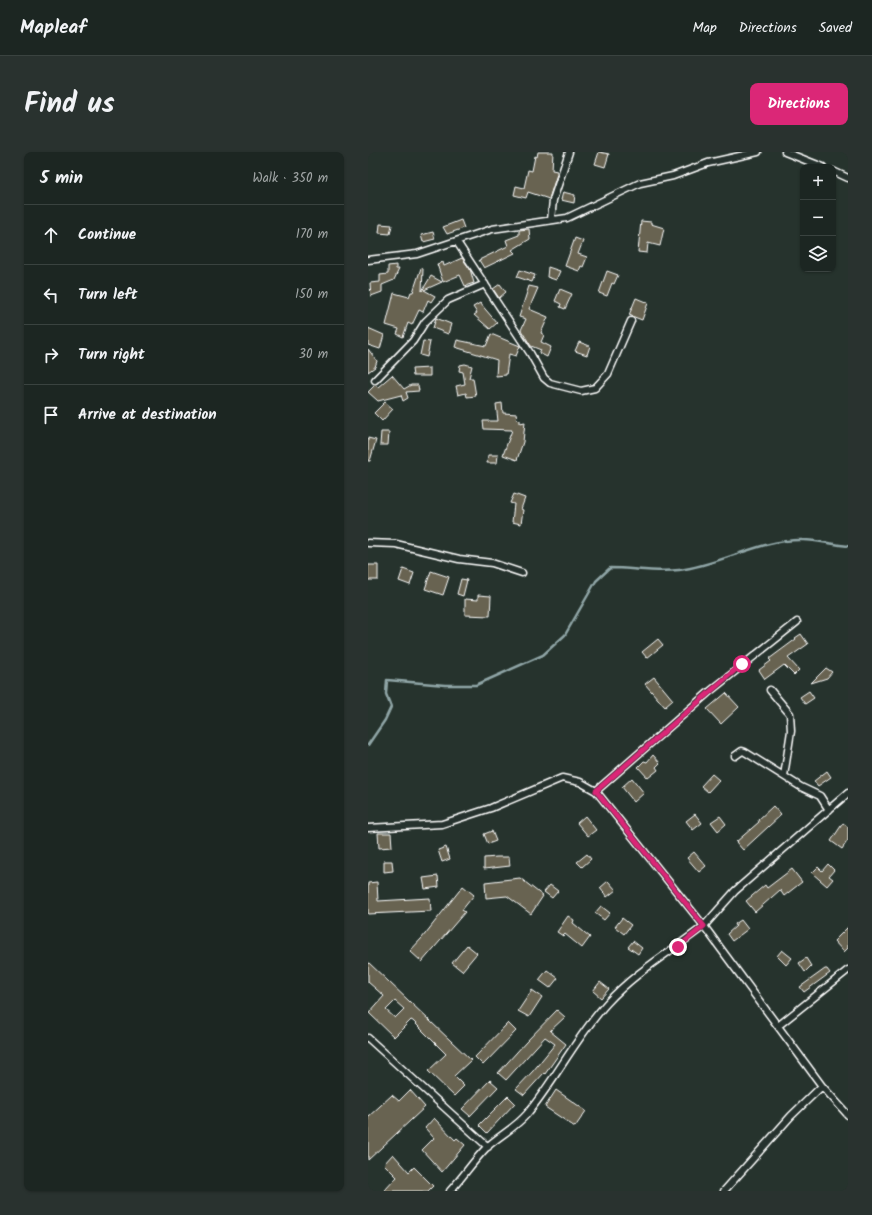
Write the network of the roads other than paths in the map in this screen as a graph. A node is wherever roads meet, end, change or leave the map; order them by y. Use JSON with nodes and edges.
{"nodes":[{"id":1,"x":569,"y":152,"type":"edge"},
{"id":2,"x":758,"y":152,"type":"edge"},
{"id":3,"x":785,"y":152,"type":"edge"},
{"id":4,"x":815,"y":164,"type":"edge"},
{"id":5,"x":836,"y":172,"type":"edge"},
{"id":6,"x":848,"y":178,"type":"edge"},
{"id":7,"x":551,"y":220,"type":"junction"},
{"id":8,"x":457,"y":242,"type":"junction"},
{"id":9,"x":368,"y":260,"type":"edge"},
{"id":10,"x":485,"y":284,"type":"junction"},
{"id":11,"x":631,"y":321,"type":"dead end"},
{"id":12,"x":375,"y":380,"type":"dead end"},
{"id":13,"x":368,"y":543,"type":"edge"},
{"id":14,"x":522,"y":573,"type":"dead end"},
{"id":15,"x":797,"y":622,"type":"dead end"},
{"id":16,"x":770,"y":690,"type":"dead end"},
{"id":17,"x":735,"y":756,"type":"dead end"},
{"id":18,"x":784,"y":776,"type":"junction"},
{"id":19,"x":596,"y":791,"type":"junction"},
{"id":20,"x":848,"y":793,"type":"edge"},
{"id":21,"x":829,"y":810,"type":"junction"},
{"id":22,"x":368,"y":828,"type":"edge"},
{"id":23,"x":704,"y":926,"type":"junction"},
{"id":24,"x":848,"y":970,"type":"edge"},
{"id":25,"x":778,"y":1026,"type":"junction"},
{"id":26,"x":368,"y":1038,"type":"edge"},
{"id":27,"x":822,"y":1086,"type":"junction"},
{"id":28,"x":848,"y":1115,"type":"edge"},
{"id":29,"x":488,"y":1147,"type":"junction"},
{"id":30,"x":450,"y":1191,"type":"edge"},
{"id":31,"x":724,"y":1191,"type":"edge"}],
"edges":[{"from":1,"to":7,"type":"street"},
{"from":2,"to":7,"type":"street"},
{"from":3,"to":4,"type":"street"},
{"from":5,"to":6,"type":"street"},
{"from":7,"to":8,"type":"street"},
{"from":8,"to":9,"type":"street"},
{"from":8,"to":10,"type":"street"},
{"from":10,"to":11,"type":"street"},
{"from":10,"to":12,"type":"street"},
{"from":13,"to":14,"type":"street"},
{"from":15,"to":19,"type":"street"},
{"from":16,"to":18,"type":"street"},
{"from":17,"to":18,"type":"street"},
{"from":18,"to":21,"type":"street"},
{"from":19,"to":22,"type":"street"},
{"from":19,"to":23,"type":"street"},
{"from":20,"to":21,"type":"street"},
{"from":21,"to":23,"type":"street"},
{"from":23,"to":25,"type":"street"},
{"from":23,"to":29,"type":"street"},
{"from":24,"to":25,"type":"street"},
{"from":25,"to":27,"type":"street"},
{"from":26,"to":29,"type":"street"},
{"from":27,"to":28,"type":"street"},
{"from":27,"to":31,"type":"street"},
{"from":29,"to":30,"type":"street"}]}
